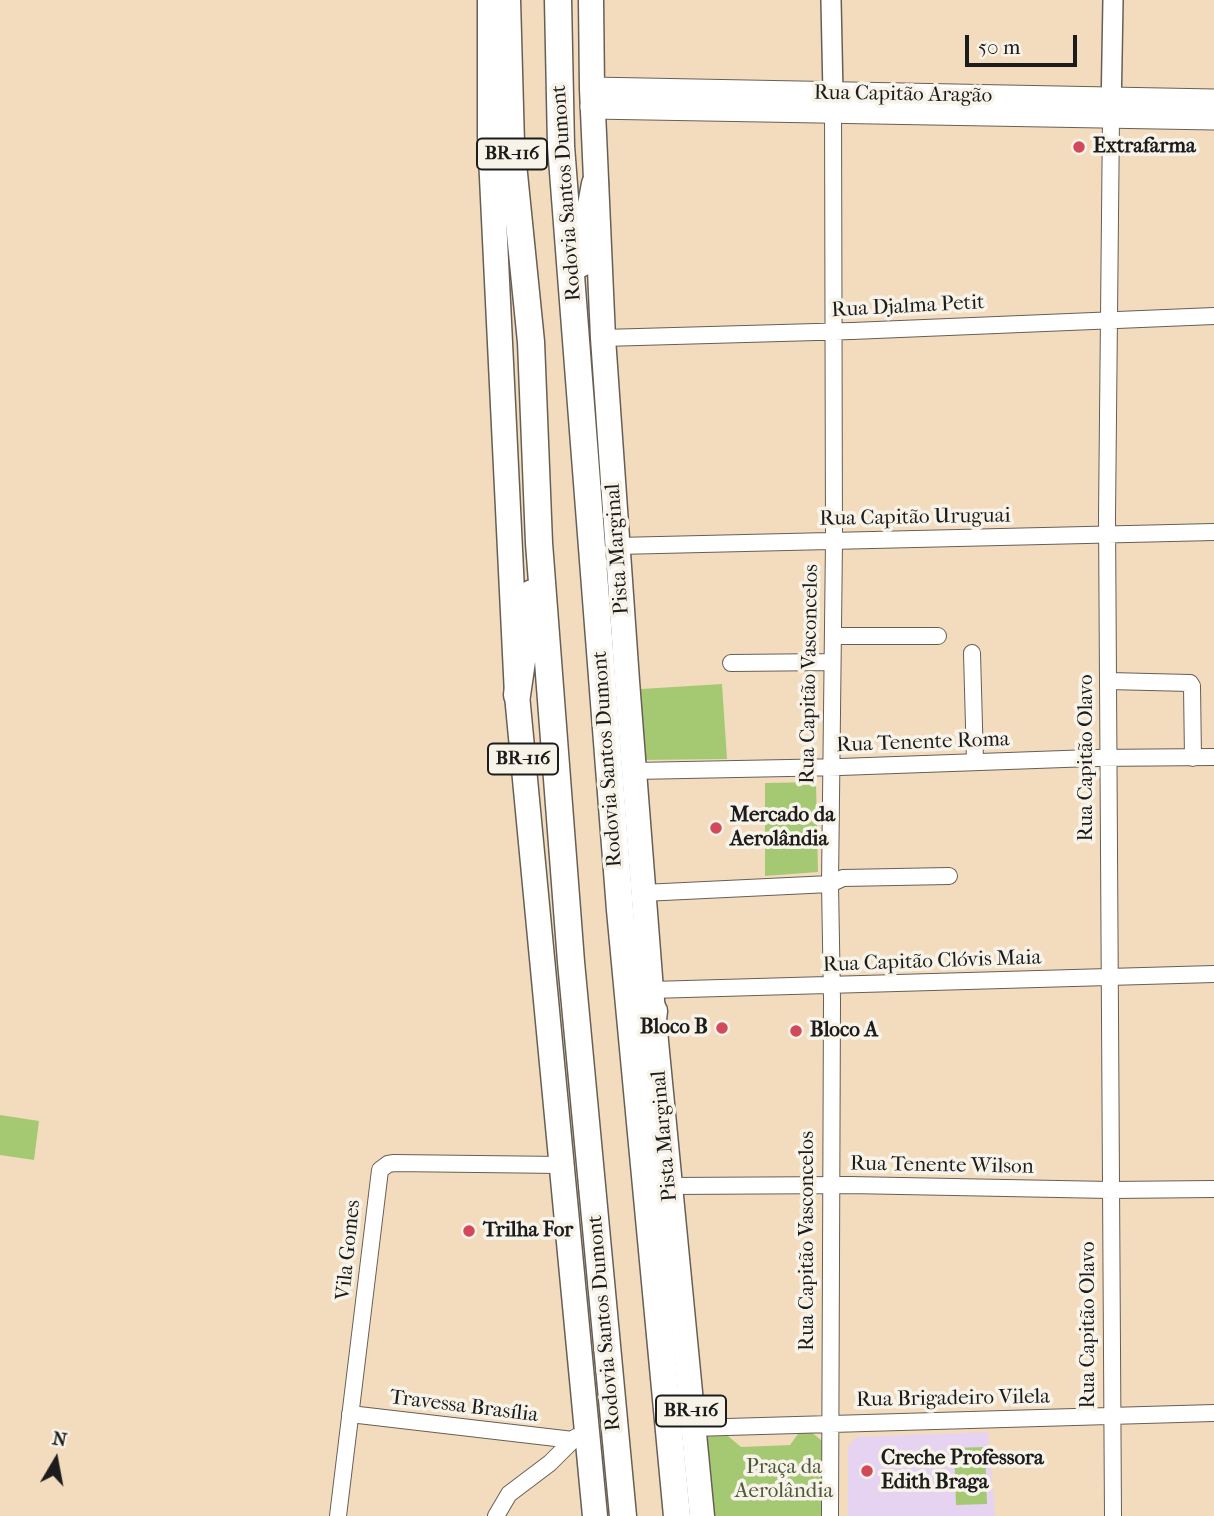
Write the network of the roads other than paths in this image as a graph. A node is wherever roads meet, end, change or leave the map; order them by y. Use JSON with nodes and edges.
{"nodes":[{"id":1,"x":490,"y":0,"type":"edge"},
{"id":2,"x":507,"y":0,"type":"edge"},
{"id":3,"x":558,"y":0,"type":"edge"},
{"id":4,"x":591,"y":0,"type":"edge"},
{"id":5,"x":831,"y":0,"type":"edge"},
{"id":6,"x":1112,"y":0,"type":"edge"},
{"id":7,"x":592,"y":98,"type":"junction"},
{"id":8,"x":1214,"y":101,"type":"edge"},
{"id":9,"x":834,"y":103,"type":"junction"},
{"id":10,"x":1111,"y":107,"type":"junction"},
{"id":11,"x":1214,"y":118,"type":"edge"},
{"id":12,"x":595,"y":184,"type":"junction"},
{"id":13,"x":573,"y":297,"type":"junction"},
{"id":14,"x":1214,"y":316,"type":"edge"},
{"id":15,"x":1107,"y":319,"type":"junction"},
{"id":16,"x":832,"y":332,"type":"junction"},
{"id":17,"x":603,"y":338,"type":"junction"},
{"id":18,"x":1214,"y":532,"type":"edge"},
{"id":19,"x":1107,"y":534,"type":"junction"},
{"id":20,"x":834,"y":541,"type":"junction"},
{"id":21,"x":539,"y":543,"type":"junction"},
{"id":22,"x":617,"y":546,"type":"junction"},
{"id":23,"x":833,"y":636,"type":"junction"},
{"id":24,"x":938,"y":636,"type":"dead end"},
{"id":25,"x":972,"y":653,"type":"dead end"},
{"id":26,"x":832,"y":662,"type":"junction"},
{"id":27,"x":731,"y":663,"type":"dead end"},
{"id":28,"x":1110,"y":681,"type":"junction"},
{"id":29,"x":517,"y":695,"type":"junction"},
{"id":30,"x":1109,"y":757,"type":"junction"},
{"id":31,"x":1214,"y":757,"type":"edge"},
{"id":32,"x":1193,"y":758,"type":"junction"},
{"id":33,"x":975,"y":762,"type":"junction"},
{"id":34,"x":831,"y":767,"type":"junction"},
{"id":35,"x":634,"y":771,"type":"junction"},
{"id":36,"x":949,"y":876,"type":"dead end"},
{"id":37,"x":830,"y":884,"type":"junction"},
{"id":38,"x":643,"y":893,"type":"junction"},
{"id":39,"x":1214,"y":974,"type":"edge"},
{"id":40,"x":1110,"y":977,"type":"junction"},
{"id":41,"x":832,"y":986,"type":"junction"},
{"id":42,"x":652,"y":1001,"type":"junction"},
{"id":43,"x":639,"y":1124,"type":"junction"},
{"id":44,"x":561,"y":1165,"type":"junction"},
{"id":45,"x":670,"y":1186,"type":"junction"},
{"id":46,"x":831,"y":1186,"type":"junction"},
{"id":47,"x":1214,"y":1189,"type":"edge"},
{"id":48,"x":1110,"y":1190,"type":"junction"},
{"id":49,"x":1214,"y":1413,"type":"edge"},
{"id":50,"x":350,"y":1414,"type":"junction"},
{"id":51,"x":1112,"y":1416,"type":"junction"},
{"id":52,"x":830,"y":1423,"type":"junction"},
{"id":53,"x":692,"y":1428,"type":"junction"},
{"id":54,"x":580,"y":1432,"type":"junction"},
{"id":55,"x":338,"y":1516,"type":"edge"},
{"id":56,"x":496,"y":1516,"type":"edge"},
{"id":57,"x":595,"y":1516,"type":"edge"},
{"id":58,"x":623,"y":1516,"type":"edge"},
{"id":59,"x":677,"y":1516,"type":"edge"},
{"id":60,"x":702,"y":1516,"type":"edge"},
{"id":61,"x":830,"y":1516,"type":"edge"},
{"id":62,"x":1113,"y":1516,"type":"edge"}],
"edges":[{"from":1,"to":29,"type":"main road","number":"BR-116"},
{"from":2,"to":21,"type":"highway","name":"Rodovia Santos Dumont","number":"BR-116"},
{"from":3,"to":13,"type":"highway","name":"Rodovia Santos Dumont","number":"BR-116"},
{"from":4,"to":7,"type":"main road","name":"Pista Marginal","number":"BR-116"},
{"from":5,"to":9,"type":"street","name":"Rua Capitão Vasconcelos"},
{"from":6,"to":10,"type":"street","name":"Rua Capitão Olavo"},
{"from":7,"to":9,"type":"main road","name":"Rua Capitão Aragão"},
{"from":7,"to":12,"type":"main road","name":"Pista Marginal","number":"BR-116"},
{"from":8,"to":10,"type":"main road","name":"Rua Capitão Aragão"},
{"from":9,"to":10,"type":"main road","name":"Rua Capitão Aragão"},
{"from":9,"to":16,"type":"street","name":"Rua Capitão Vasconcelos"},
{"from":10,"to":11,"type":"main road","name":"Rua Capitão Aragão"},
{"from":10,"to":15,"type":"street","name":"Rua Capitão Olavo"},
{"from":12,"to":13,"type":"highway"},
{"from":12,"to":17,"type":"main road","name":"Pista Marginal","number":"BR-116"},
{"from":13,"to":43,"type":"highway","name":"Rodovia Santos Dumont","number":"BR-116"},
{"from":14,"to":15,"type":"street","name":"Rua Djalma Petit"},
{"from":15,"to":16,"type":"street","name":"Rua Djalma Petit"},
{"from":15,"to":19,"type":"street","name":"Rua Capitão Olavo"},
{"from":16,"to":17,"type":"street","name":"Rua Djalma Petit"},
{"from":16,"to":20,"type":"street","name":"Rua Capitão Vasconcelos"},
{"from":17,"to":22,"type":"main road","name":"Pista Marginal","number":"BR-116"},
{"from":18,"to":19,"type":"street","name":"Rua Capitão Uruguai"},
{"from":19,"to":20,"type":"street","name":"Rua Capitão Uruguai"},
{"from":19,"to":28,"type":"street","name":"Rua Capitão Olavo"},
{"from":20,"to":22,"type":"street","name":"Rua Capitão Uruguai"},
{"from":20,"to":23,"type":"street","name":"Rua Capitão Vasconcelos"},
{"from":21,"to":29,"type":"highway"},
{"from":21,"to":58,"type":"highway","name":"Rodovia Santos Dumont","number":"BR-116"},
{"from":22,"to":35,"type":"main road","name":"Pista Marginal","number":"BR-116"},
{"from":23,"to":24,"type":"street"},
{"from":23,"to":26,"type":"street","name":"Rua Capitão Vasconcelos"},
{"from":25,"to":33,"type":"street"},
{"from":26,"to":27,"type":"street"},
{"from":26,"to":34,"type":"street","name":"Rua Capitão Vasconcelos"},
{"from":28,"to":30,"type":"street","name":"Rua Capitão Olavo"},
{"from":28,"to":32,"type":"street"},
{"from":29,"to":44,"type":"main road","number":"BR-116"},
{"from":30,"to":32,"type":"street","name":"Rua Tenente Roma"},
{"from":30,"to":33,"type":"street","name":"Rua Tenente Roma"},
{"from":30,"to":40,"type":"street","name":"Rua Capitão Olavo"},
{"from":31,"to":32,"type":"street","name":"Rua Tenente Roma"},
{"from":33,"to":34,"type":"street","name":"Rua Tenente Roma"},
{"from":34,"to":35,"type":"street","name":"Rua Tenente Roma"},
{"from":34,"to":37,"type":"street","name":"Rua Capitão Vasconcelos"},
{"from":35,"to":38,"type":"main road","name":"Pista Marginal","number":"BR-116"},
{"from":36,"to":37,"type":"street"},
{"from":37,"to":38,"type":"street"},
{"from":37,"to":41,"type":"street","name":"Rua Capitão Vasconcelos"},
{"from":38,"to":42,"type":"main road","name":"Pista Marginal","number":"BR-116"},
{"from":39,"to":40,"type":"street","name":"Rua Capitão Clóvis Maia"},
{"from":40,"to":41,"type":"street","name":"Rua Capitão Clóvis Maia"},
{"from":40,"to":48,"type":"street","name":"Rua Capitão Olavo"},
{"from":41,"to":42,"type":"street","name":"Rua Capitão Clóvis Maia"},
{"from":41,"to":46,"type":"street","name":"Rua Capitão Vasconcelos"},
{"from":42,"to":43,"type":"highway"},
{"from":42,"to":45,"type":"main road","name":"Pista Marginal","number":"BR-116"},
{"from":43,"to":59,"type":"highway","name":"Rodovia Santos Dumont","number":"BR-116"},
{"from":44,"to":50,"type":"street","name":"Vila Gomes"},
{"from":44,"to":54,"type":"main road","number":"BR-116"},
{"from":45,"to":46,"type":"street","name":"Rua Tenente Wilson"},
{"from":45,"to":53,"type":"main road","name":"Pista Marginal","number":"BR-116"},
{"from":46,"to":48,"type":"street","name":"Rua Tenente Wilson"},
{"from":46,"to":52,"type":"street","name":"Rua Capitão Vasconcelos"},
{"from":47,"to":48,"type":"street","name":"Rua Tenente Wilson"},
{"from":48,"to":51,"type":"street","name":"Rua Capitão Olavo"},
{"from":49,"to":51,"type":"street","name":"Rua Brigadeiro Vilela"},
{"from":50,"to":54,"type":"street","name":"Travessa Brasília"},
{"from":50,"to":55,"type":"street","name":"Vila Gomes"},
{"from":51,"to":52,"type":"street","name":"Rua Brigadeiro Vilela"},
{"from":51,"to":62,"type":"street","name":"Rua Capitão Olavo"},
{"from":52,"to":53,"type":"street","name":"Rua Brigadeiro Vilela"},
{"from":52,"to":61,"type":"street","name":"Rua Capitão Vasconcelos"},
{"from":53,"to":60,"type":"main road","name":"Pista Marginal","number":"BR-116"},
{"from":54,"to":56,"type":"street"},
{"from":54,"to":57,"type":"main road","number":"BR-116"}]}
